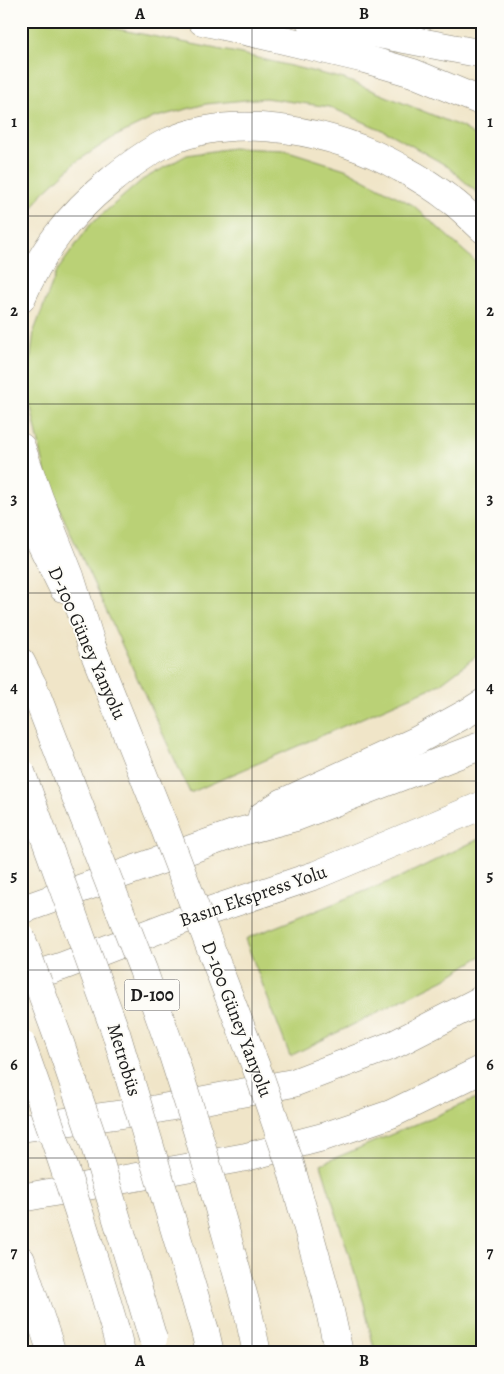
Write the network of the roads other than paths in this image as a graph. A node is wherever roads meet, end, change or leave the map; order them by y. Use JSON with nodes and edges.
{"nodes":[{"id":1,"x":202,"y":21,"type":"edge"},
{"id":2,"x":310,"y":21,"type":"edge"},
{"id":3,"x":483,"y":54,"type":"edge"},
{"id":4,"x":483,"y":102,"type":"edge"},
{"id":5,"x":483,"y":229,"type":"edge"},
{"id":6,"x":21,"y":299,"type":"edge"},
{"id":7,"x":21,"y":447,"type":"edge"},
{"id":8,"x":21,"y":503,"type":"edge"},
{"id":9,"x":92,"y":647,"type":"junction"},
{"id":10,"x":27,"y":674,"type":"edge"},
{"id":11,"x":483,"y":703,"type":"edge"},
{"id":12,"x":483,"y":745,"type":"edge"},
{"id":13,"x":21,"y":772,"type":"edge"},
{"id":14,"x":483,"y":805,"type":"edge"},
{"id":15,"x":239,"y":832,"type":"junction"},
{"id":16,"x":21,"y":910,"type":"edge"},
{"id":17,"x":21,"y":936,"type":"edge"},
{"id":18,"x":21,"y":980,"type":"edge"},
{"id":19,"x":483,"y":998,"type":"edge"},
{"id":20,"x":21,"y":1043,"type":"edge"},
{"id":21,"x":483,"y":1070,"type":"edge"},
{"id":22,"x":21,"y":1128,"type":"edge"},
{"id":23,"x":21,"y":1198,"type":"edge"},
{"id":24,"x":21,"y":1260,"type":"edge"},
{"id":25,"x":118,"y":1341,"type":"edge"},
{"id":26,"x":208,"y":1342,"type":"edge"},
{"id":27,"x":155,"y":1346,"type":"edge"},
{"id":28,"x":52,"y":1353,"type":"edge"},
{"id":29,"x":256,"y":1353,"type":"edge"},
{"id":30,"x":339,"y":1353,"type":"edge"}],
"edges":[{"from":1,"to":4,"type":"main road"},
{"from":2,"to":3,"type":"main road"},
{"from":5,"to":6,"type":"main road"},
{"from":7,"to":9,"type":"main road"},
{"from":8,"to":9,"type":"main road","name":"D-100 Güney Yanyolu"},
{"from":9,"to":30,"type":"main road","name":"D-100 Güney Yanyolu","bridge":true},
{"from":10,"to":29,"type":"main road","number":"D-100","bridge":true},
{"from":11,"to":15,"type":"main road"},
{"from":12,"to":15,"type":"main road"},
{"from":13,"to":26,"type":"main road","name":"Metrobüs","bridge":true},
{"from":14,"to":18,"type":"main road","name":"Basın Ekspress Yolu"},
{"from":15,"to":16,"type":"main road"},
{"from":17,"to":27,"type":"main road","bridge":true},
{"from":19,"to":22,"type":"main road"},
{"from":20,"to":25,"type":"main road","bridge":true},
{"from":21,"to":23,"type":"main road"},
{"from":24,"to":28,"type":"main road"}]}
